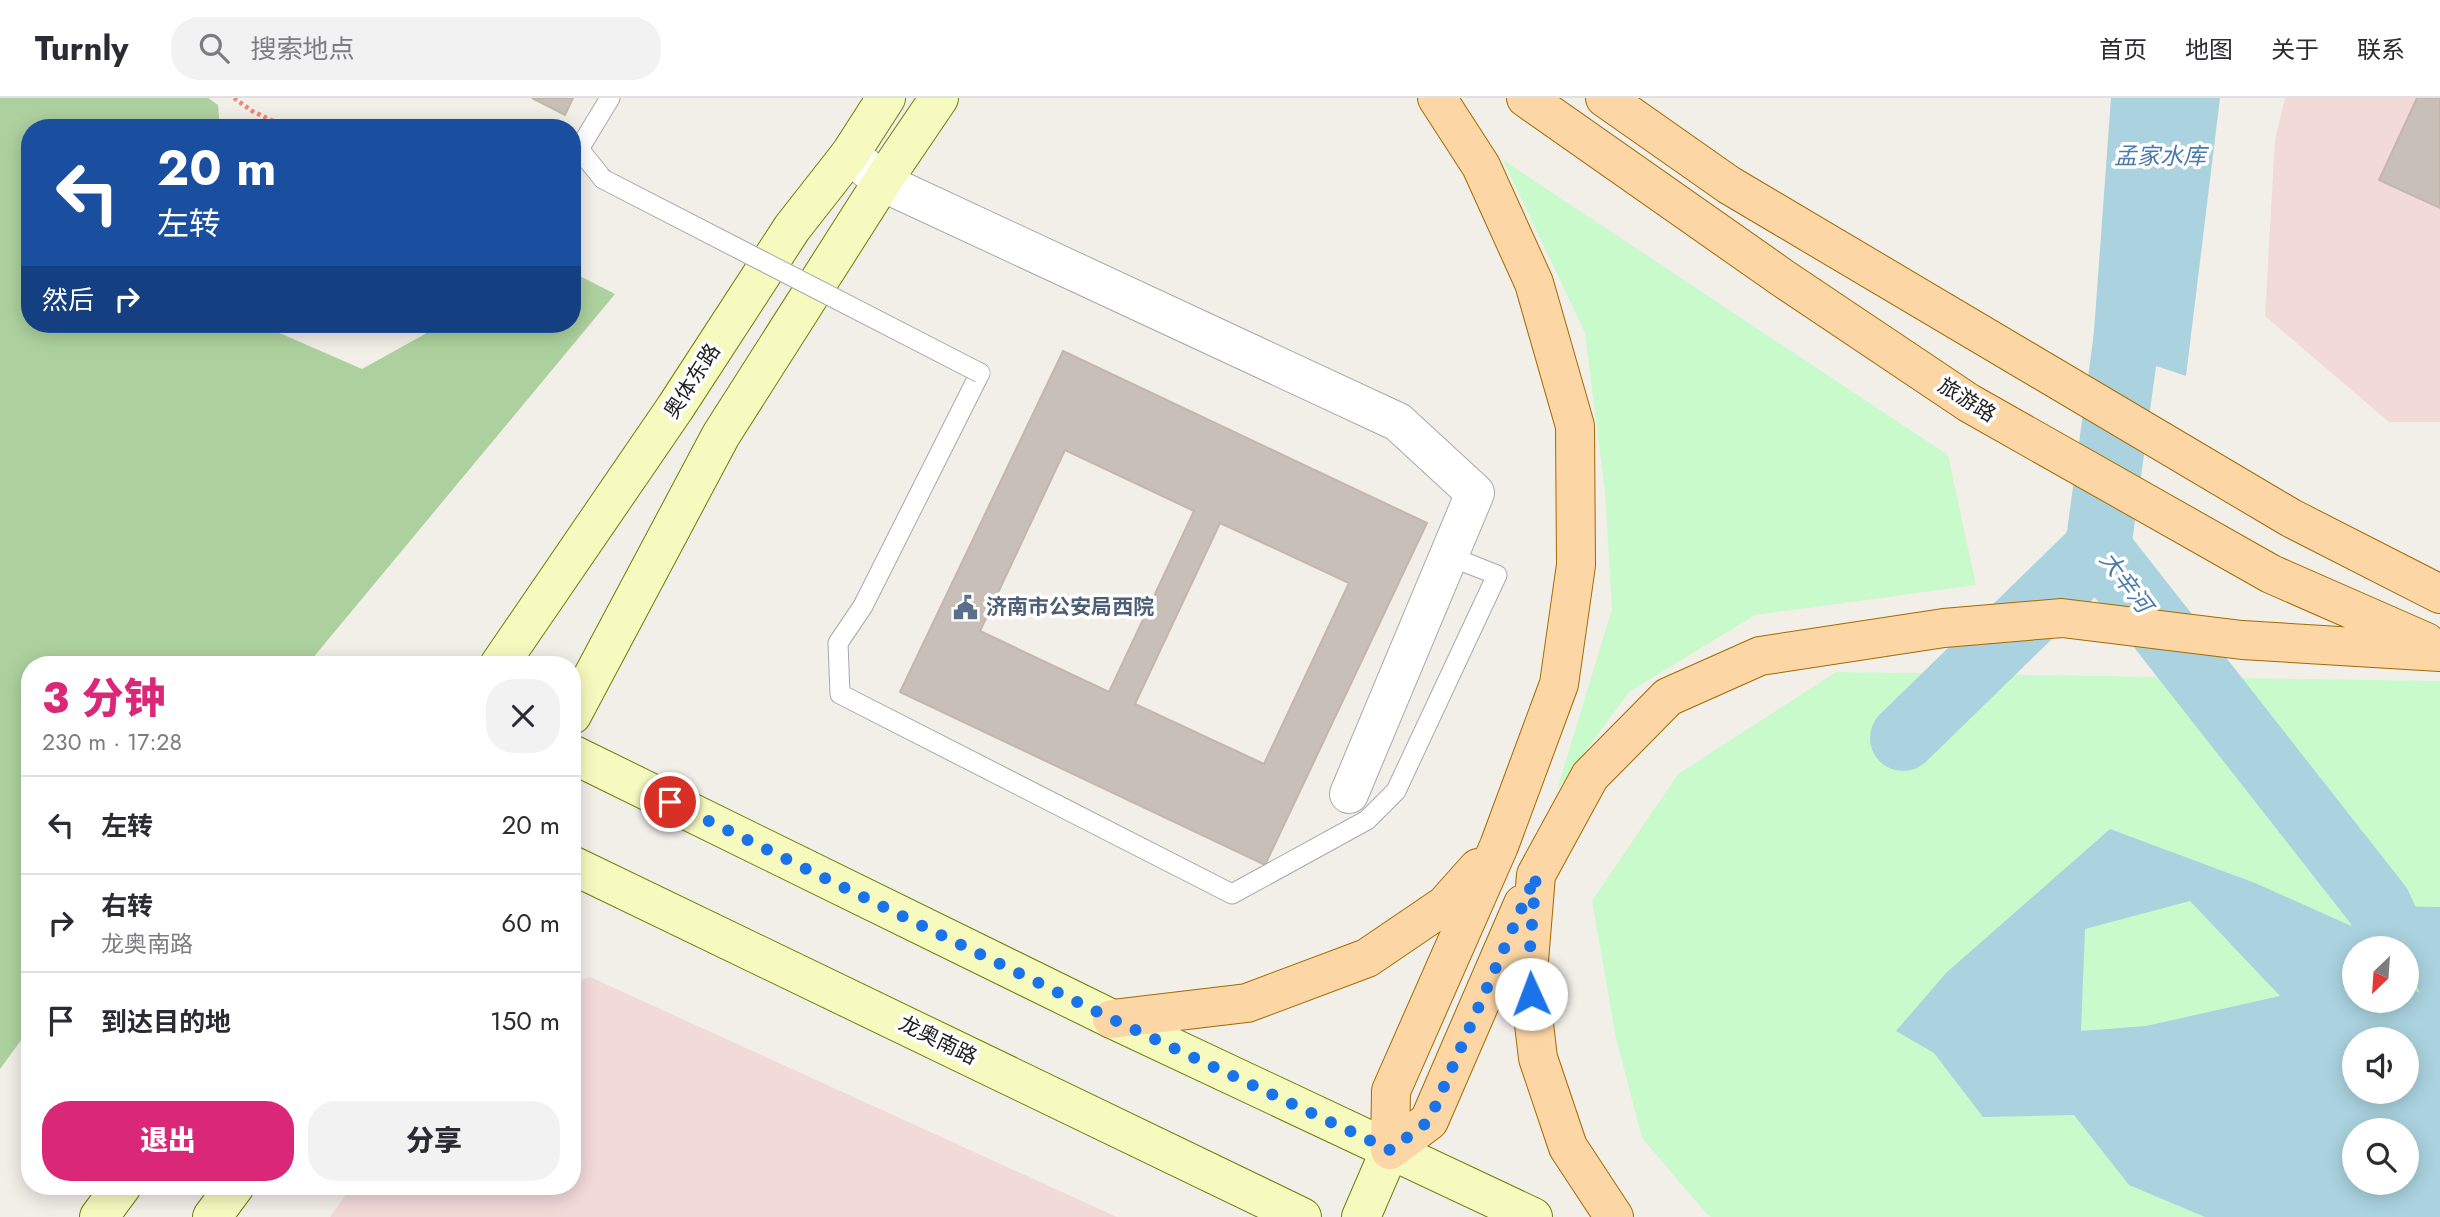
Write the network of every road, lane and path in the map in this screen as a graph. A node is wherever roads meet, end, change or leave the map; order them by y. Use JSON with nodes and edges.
{"nodes":[{"id":1,"x":234,"y":98,"type":"edge"},
{"id":2,"x":610,"y":98,"type":"edge"},
{"id":3,"x":886,"y":98,"type":"edge"},
{"id":4,"x":939,"y":98,"type":"edge"},
{"id":5,"x":1437,"y":98,"type":"edge"},
{"id":6,"x":1526,"y":98,"type":"edge"},
{"id":7,"x":1605,"y":98,"type":"edge"},
{"id":8,"x":269,"y":119,"type":"edge"},
{"id":9,"x":581,"y":146,"type":"edge"},
{"id":10,"x":581,"y":152,"type":"edge"},
{"id":11,"x":850,"y":154,"type":"junction"},
{"id":12,"x":882,"y":182,"type":"junction"},
{"id":13,"x":1449,"y":556,"type":"junction"},
{"id":14,"x":2430,"y":582,"type":"edge"},
{"id":15,"x":2440,"y":650,"type":"edge"},
{"id":16,"x":505,"y":656,"type":"edge"},
{"id":17,"x":581,"y":698,"type":"edge"},
{"id":18,"x":581,"y":758,"type":"edge"},
{"id":19,"x":1349,"y":794,"type":"dead end"},
{"id":20,"x":1499,"y":846,"type":"junction"},
{"id":21,"x":581,"y":869,"type":"edge"},
{"id":22,"x":1536,"y":875,"type":"junction"},
{"id":23,"x":1112,"y":1019,"type":"junction"},
{"id":24,"x":1390,"y":1150,"type":"junction"},
{"id":25,"x":115,"y":1195,"type":"edge"},
{"id":26,"x":228,"y":1195,"type":"edge"},
{"id":27,"x":99,"y":1217,"type":"edge"},
{"id":28,"x":212,"y":1217,"type":"edge"},
{"id":29,"x":1302,"y":1217,"type":"edge"},
{"id":30,"x":1361,"y":1217,"type":"edge"},
{"id":31,"x":1533,"y":1217,"type":"edge"},
{"id":32,"x":1614,"y":1217,"type":"edge"}],
"edges":[{"from":1,"to":8,"type":"path"},
{"from":2,"to":9,"type":"lane","bridge":true},
{"from":3,"to":11,"type":"main road","name":"奥体东路"},
{"from":4,"to":12,"type":"main road"},
{"from":5,"to":20,"type":"main road"},
{"from":6,"to":15,"type":"main road","name":"旅游路"},
{"from":7,"to":14,"type":"main road"},
{"from":10,"to":13,"type":"lane","bridge":true},
{"from":11,"to":12,"type":"street"},
{"from":11,"to":16,"type":"main road","name":"奥体东路"},
{"from":12,"to":13,"type":"street"},
{"from":12,"to":17,"type":"main road"},
{"from":13,"to":19,"type":"street"},
{"from":15,"to":22,"type":"main road"},
{"from":18,"to":23,"type":"main road"},
{"from":20,"to":23,"type":"main road"},
{"from":20,"to":24,"type":"main road"},
{"from":21,"to":29,"type":"main road","name":"龙奥南路"},
{"from":22,"to":24,"type":"main road"},
{"from":22,"to":32,"type":"main road"},
{"from":23,"to":24,"type":"main road"},
{"from":24,"to":30,"type":"main road"},
{"from":24,"to":31,"type":"main road"},
{"from":25,"to":27,"type":"main road"},
{"from":26,"to":28,"type":"main road"}]}
